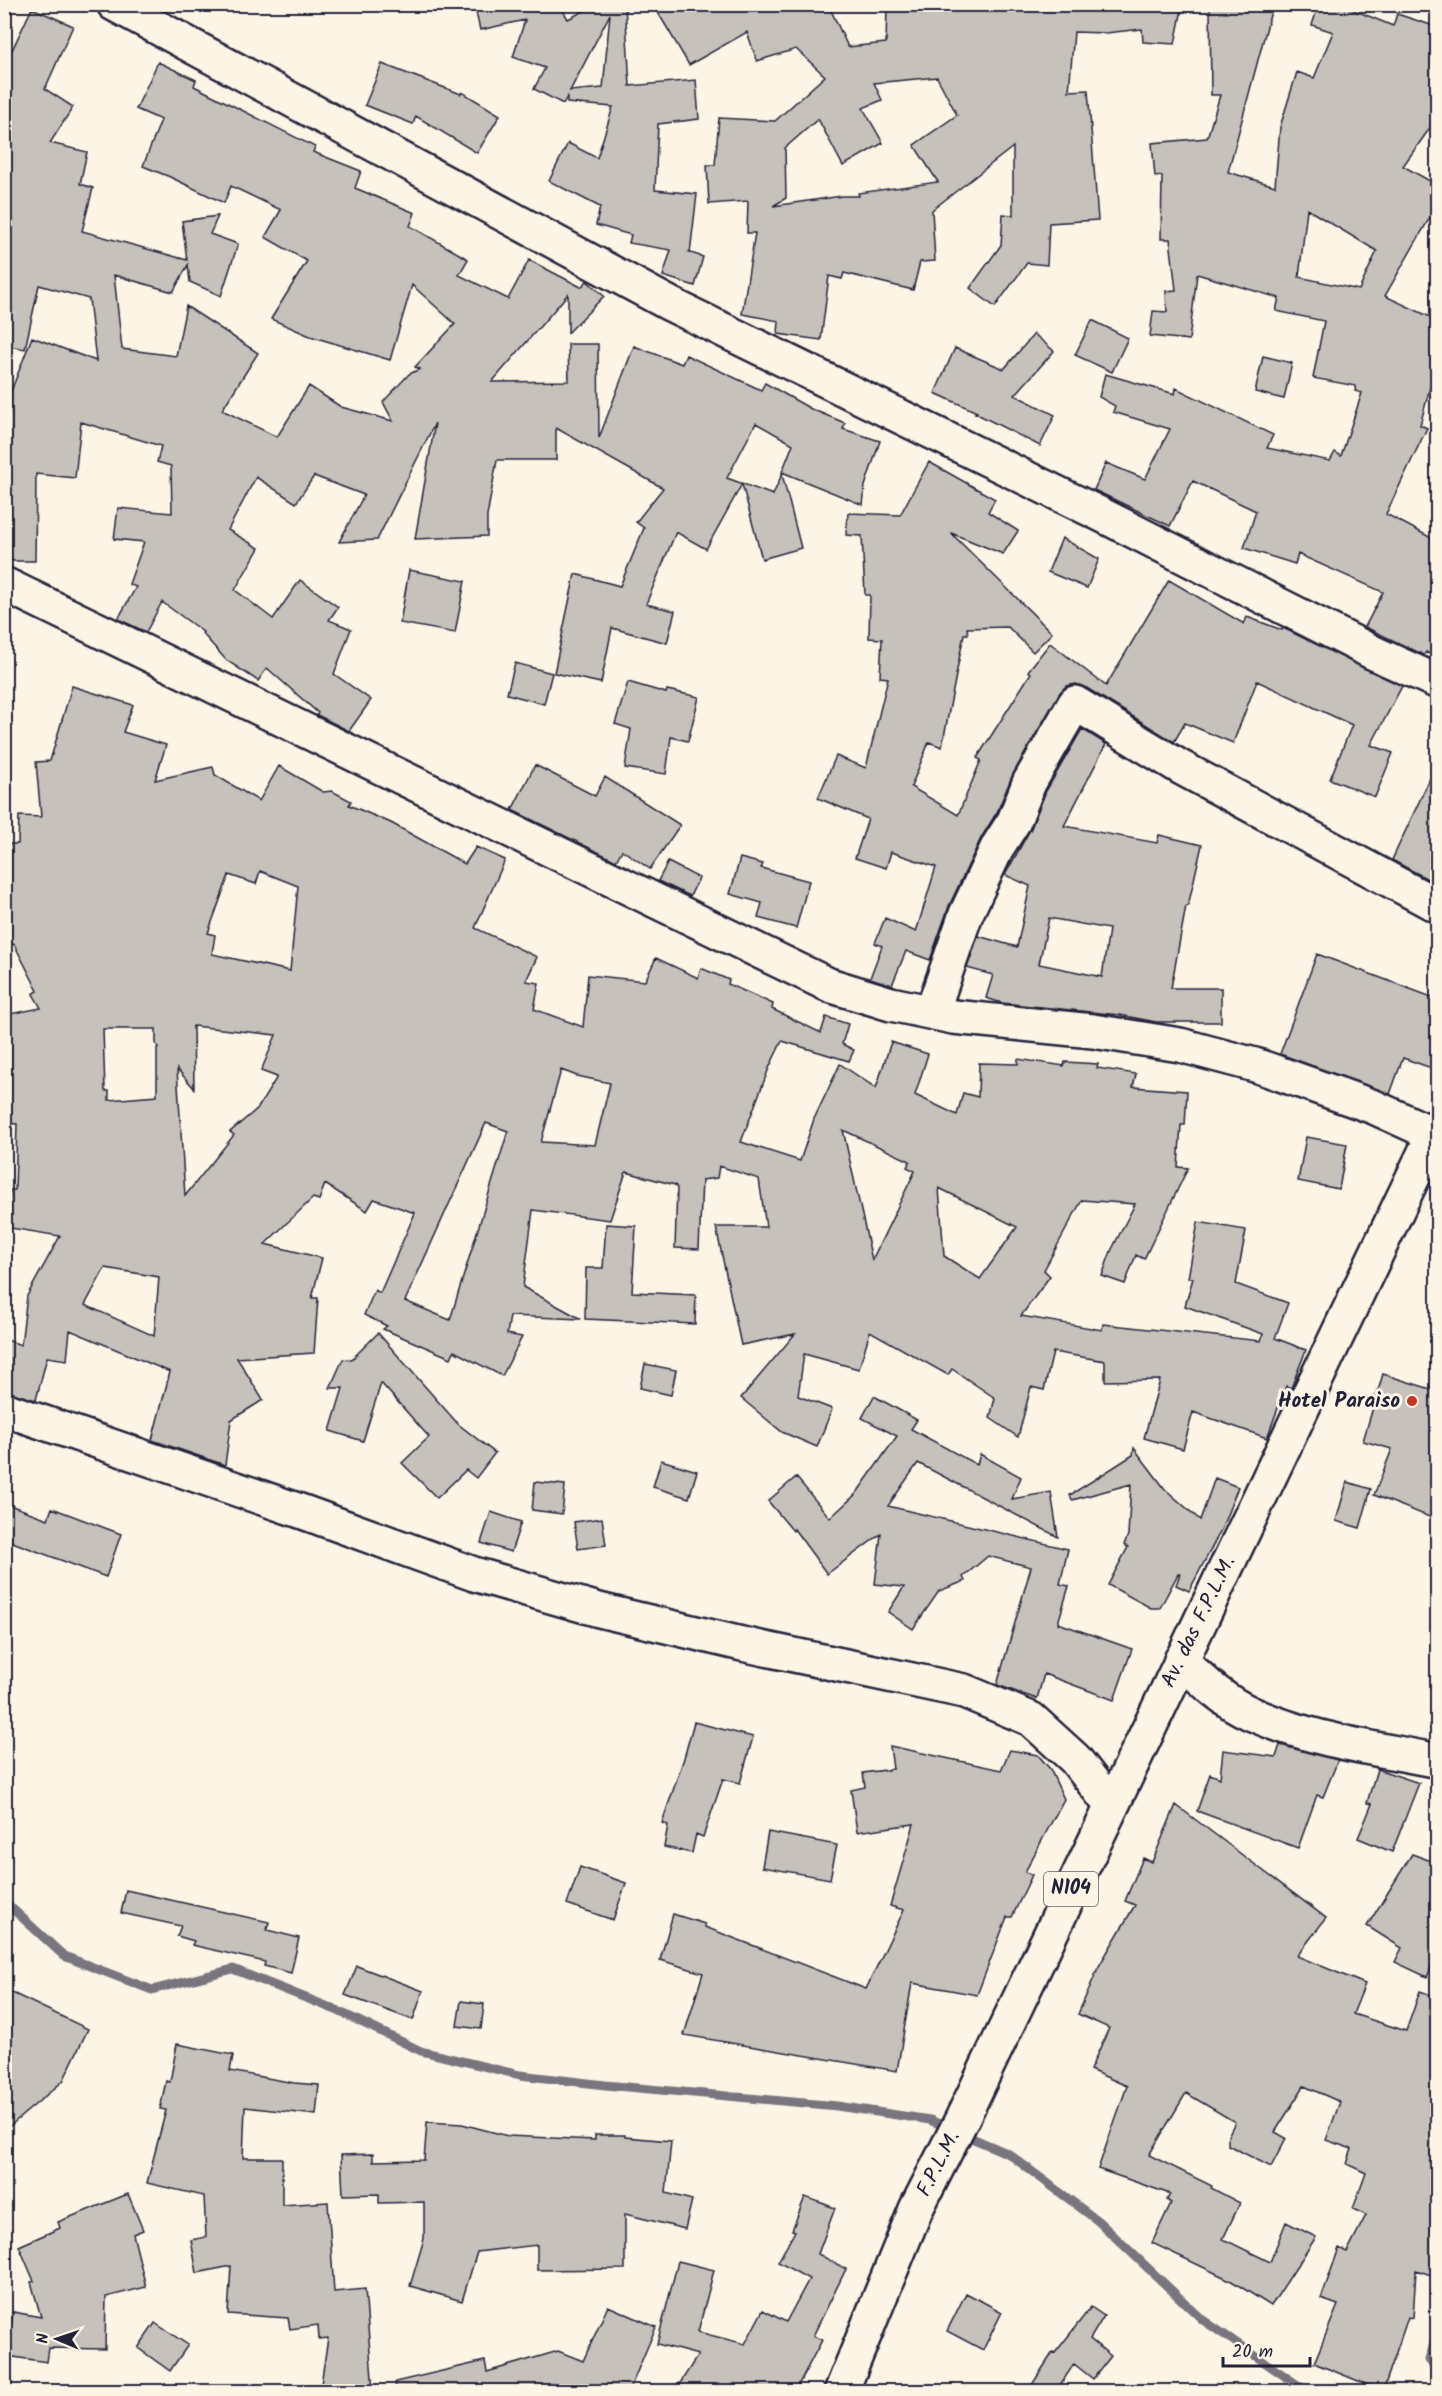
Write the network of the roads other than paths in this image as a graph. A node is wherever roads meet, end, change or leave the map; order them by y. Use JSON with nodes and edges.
{"nodes":[{"id":1,"x":114,"y":4,"type":"edge"},
{"id":2,"x":4,"y":584,"type":"edge"},
{"id":3,"x":1437,"y":682,"type":"edge"},
{"id":4,"x":1437,"y":906,"type":"edge"},
{"id":5,"x":932,"y":1012,"type":"junction"},
{"id":6,"x":1435,"y":1130,"type":"edge"},
{"id":7,"x":4,"y":1409,"type":"edge"},
{"id":8,"x":1181,"y":1660,"type":"junction"},
{"id":9,"x":1437,"y":1761,"type":"edge"},
{"id":10,"x":1111,"y":1805,"type":"junction"},
{"id":11,"x":962,"y":2119,"type":"joint"},
{"id":12,"x":841,"y":2391,"type":"edge"}],
"edges":[{"from":1,"to":3,"type":"street"},
{"from":2,"to":5,"type":"street"},
{"from":4,"to":5,"type":"street"},
{"from":5,"to":6,"type":"street"},
{"from":6,"to":8,"type":"street","name":"Av. das F.P.L.M.","number":"N104"},
{"from":7,"to":10,"type":"street"},
{"from":8,"to":9,"type":"street"},
{"from":8,"to":10,"type":"street","name":"Av. das F.P.L.M.","number":"N104"},
{"from":10,"to":11,"type":"street","name":"Av. das F.P.L.M.","number":"N104"},
{"from":11,"to":12,"type":"street","name":"F.P.L.M.","number":"N104"}]}
